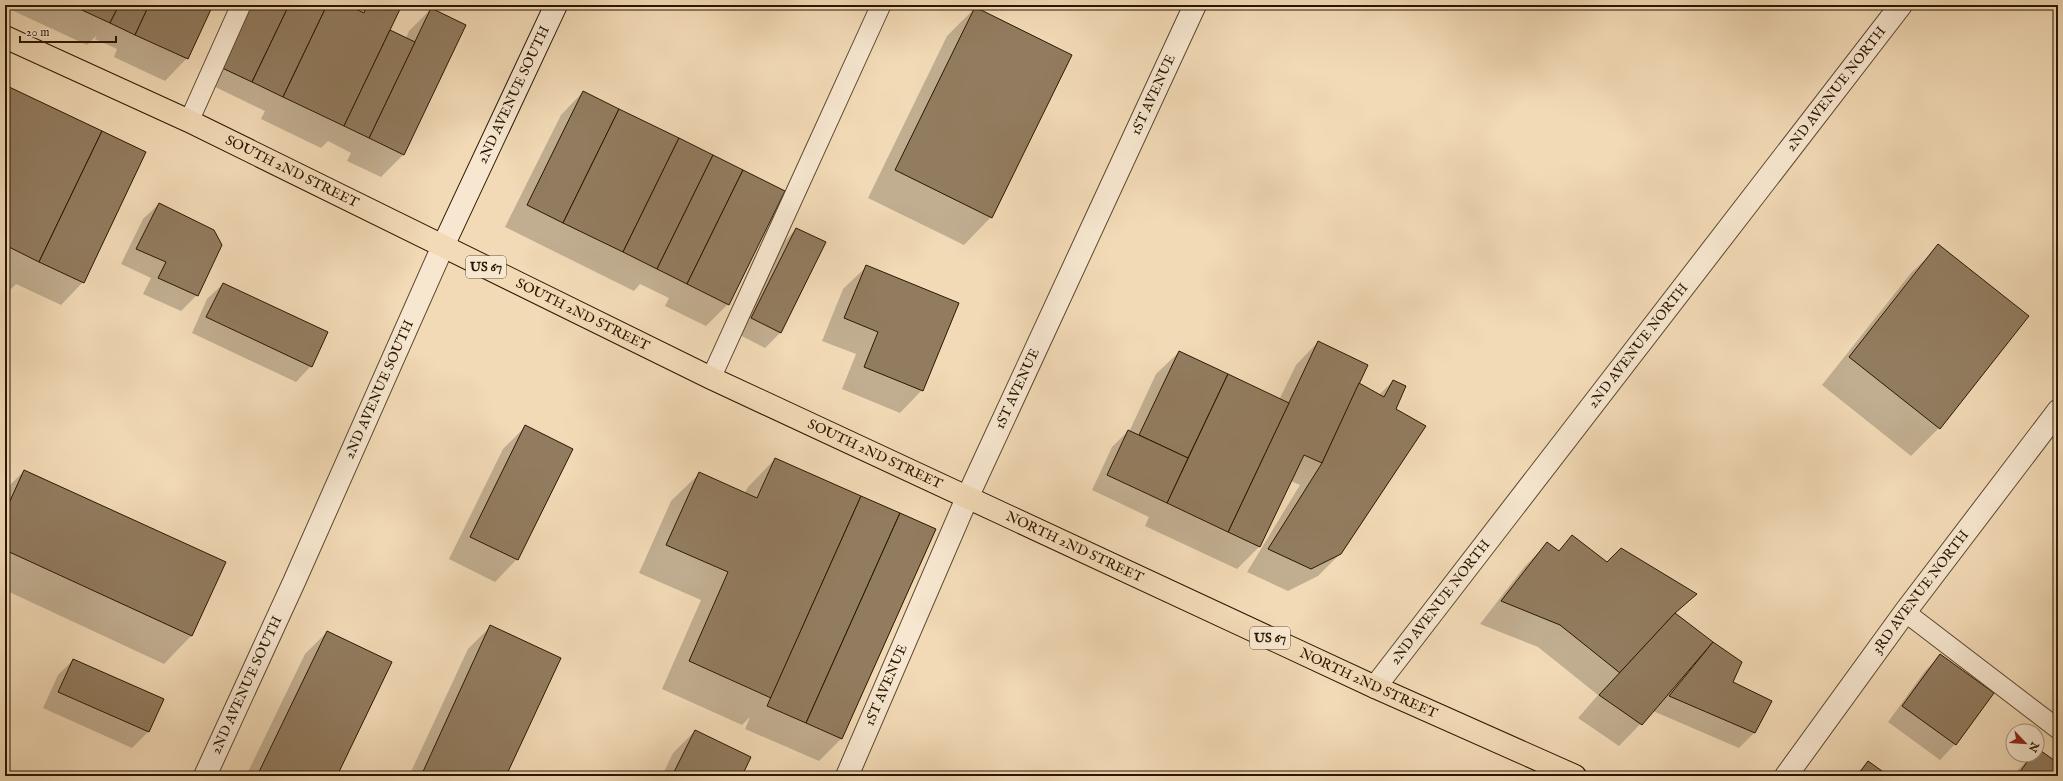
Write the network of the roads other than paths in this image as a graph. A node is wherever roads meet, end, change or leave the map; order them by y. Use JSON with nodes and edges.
{"nodes":[{"id":1,"x":241,"y":5,"type":"edge"},
{"id":2,"x":556,"y":5,"type":"edge"},
{"id":3,"x":881,"y":5,"type":"edge"},
{"id":4,"x":1195,"y":5,"type":"edge"},
{"id":5,"x":1901,"y":5,"type":"edge"},
{"id":6,"x":5,"y":37,"type":"edge"},
{"id":7,"x":189,"y":121,"type":"junction"},
{"id":8,"x":443,"y":246,"type":"junction"},
{"id":9,"x":711,"y":378,"type":"junction"},
{"id":10,"x":2058,"y":410,"type":"edge"},
{"id":11,"x":967,"y":498,"type":"junction"},
{"id":12,"x":1905,"y":612,"type":"junction"},
{"id":13,"x":1375,"y":687,"type":"junction"},
{"id":14,"x":2058,"y":729,"type":"edge"},
{"id":15,"x":205,"y":776,"type":"edge"},
{"id":16,"x":847,"y":776,"type":"edge"},
{"id":17,"x":1575,"y":776,"type":"edge"},
{"id":18,"x":1786,"y":776,"type":"edge"}],
"edges":[{"from":1,"to":7,"type":"lane"},
{"from":2,"to":8,"type":"street","name":"2ND AVENUE SOUTH"},
{"from":3,"to":9,"type":"lane"},
{"from":4,"to":11,"type":"street","name":"1ST AVENUE"},
{"from":5,"to":13,"type":"street","name":"2ND AVENUE NORTH"},
{"from":6,"to":7,"type":"main road","name":"SOUTH 2ND STREET","number":"US 67"},
{"from":7,"to":8,"type":"main road","name":"SOUTH 2ND STREET","number":"US 67"},
{"from":8,"to":9,"type":"main road","name":"SOUTH 2ND STREET","number":"US 67"},
{"from":8,"to":15,"type":"street","name":"2ND AVENUE SOUTH"},
{"from":9,"to":11,"type":"main road","name":"SOUTH 2ND STREET","number":"US 67"},
{"from":10,"to":12,"type":"street","name":"3RD AVENUE NORTH"},
{"from":11,"to":13,"type":"main road","name":"NORTH 2ND STREET","number":"US 67"},
{"from":11,"to":16,"type":"street","name":"1ST AVENUE"},
{"from":12,"to":14,"type":"lane"},
{"from":12,"to":18,"type":"street","name":"3RD AVENUE NORTH"},
{"from":13,"to":17,"type":"main road","name":"NORTH 2ND STREET","number":"US 67"}]}
